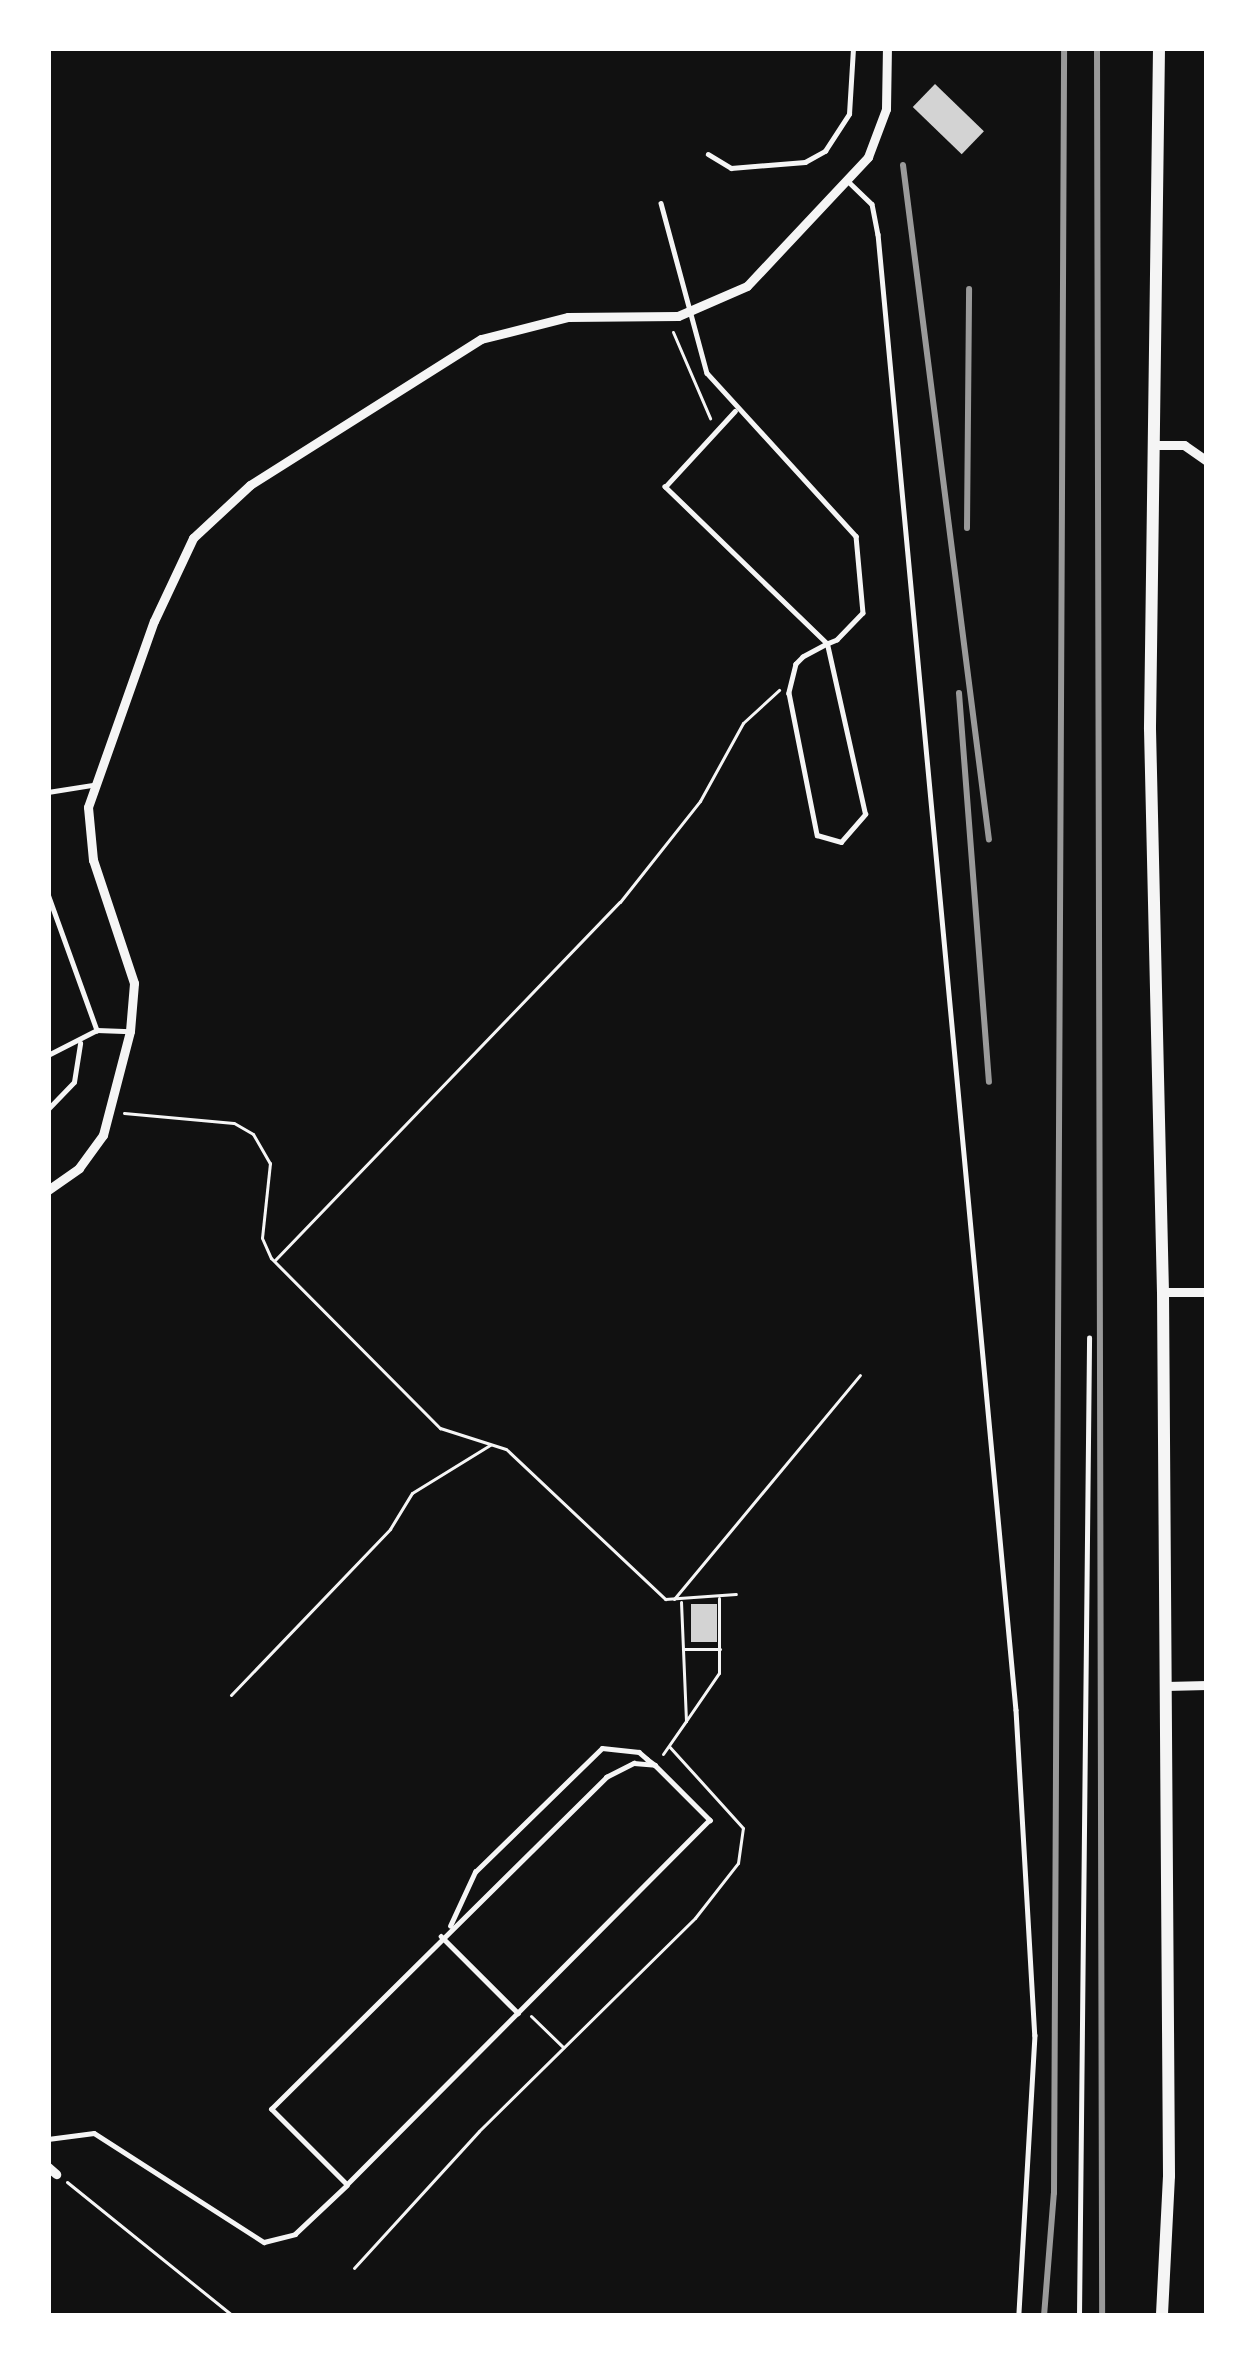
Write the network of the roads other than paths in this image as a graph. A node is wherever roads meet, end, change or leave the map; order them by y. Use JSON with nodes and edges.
{"nodes":[{"id":1,"x":854,"y":48,"type":"edge"},
{"id":2,"x":887,"y":48,"type":"edge"},
{"id":3,"x":1159,"y":48,"type":"edge"},
{"id":4,"x":708,"y":154,"type":"dead end"},
{"id":5,"x":850,"y":183,"type":"junction"},
{"id":6,"x":661,"y":203,"type":"dead end"},
{"id":7,"x":688,"y":313,"type":"junction"},
{"id":8,"x":735,"y":411,"type":"junction"},
{"id":9,"x":1154,"y":445,"type":"junction"},
{"id":10,"x":1207,"y":461,"type":"edge"},
{"id":11,"x":827,"y":644,"type":"junction"},
{"id":12,"x":92,"y":785,"type":"junction"},
{"id":13,"x":48,"y":792,"type":"edge"},
{"id":14,"x":48,"y":894,"type":"edge"},
{"id":15,"x":98,"y":1030,"type":"junction"},
{"id":16,"x":130,"y":1031,"type":"junction"},
{"id":17,"x":80,"y":1042,"type":"junction"},
{"id":18,"x":48,"y":1055,"type":"edge"},
{"id":19,"x":48,"y":1109,"type":"edge"},
{"id":20,"x":48,"y":1190,"type":"edge"},
{"id":21,"x":1163,"y":1292,"type":"junction"},
{"id":22,"x":1207,"y":1292,"type":"edge"},
{"id":23,"x":1089,"y":1338,"type":"dead end"},
{"id":24,"x":1207,"y":1685,"type":"edge"},
{"id":25,"x":1166,"y":1686,"type":"junction"},
{"id":26,"x":655,"y":1765,"type":"junction"},
{"id":27,"x":449,"y":1926,"type":"junction"},
{"id":28,"x":440,"y":1936,"type":"junction"},
{"id":29,"x":520,"y":2010,"type":"junction"},
{"id":30,"x":48,"y":2139,"type":"edge"},
{"id":31,"x":347,"y":2185,"type":"junction"},
{"id":32,"x":1019,"y":2316,"type":"edge"},
{"id":33,"x":1078,"y":2316,"type":"edge"},
{"id":34,"x":1162,"y":2316,"type":"edge"}],
"edges":[{"from":1,"to":4,"type":"lane"},
{"from":2,"to":5,"type":"street"},
{"from":3,"to":9,"type":"street"},
{"from":5,"to":7,"type":"street"},
{"from":5,"to":32,"type":"lane"},
{"from":6,"to":7,"type":"lane"},
{"from":7,"to":8,"type":"lane"},
{"from":7,"to":12,"type":"street"},
{"from":8,"to":11,"type":"lane"},
{"from":8,"to":11,"type":"lane"},
{"from":9,"to":10,"type":"street"},
{"from":9,"to":21,"type":"street"},
{"from":11,"to":11,"type":"lane"},
{"from":12,"to":13,"type":"lane"},
{"from":12,"to":16,"type":"street"},
{"from":14,"to":15,"type":"lane"},
{"from":15,"to":16,"type":"lane"},
{"from":15,"to":17,"type":"lane"},
{"from":16,"to":20,"type":"street"},
{"from":17,"to":18,"type":"lane"},
{"from":17,"to":19,"type":"lane"},
{"from":21,"to":22,"type":"street"},
{"from":21,"to":25,"type":"street"},
{"from":23,"to":33,"type":"lane"},
{"from":24,"to":25,"type":"street"},
{"from":25,"to":34,"type":"street"},
{"from":26,"to":27,"type":"lane"},
{"from":26,"to":27,"type":"lane"},
{"from":26,"to":29,"type":"lane"},
{"from":27,"to":28,"type":"lane"},
{"from":28,"to":29,"type":"lane"},
{"from":28,"to":31,"type":"lane"},
{"from":29,"to":31,"type":"lane"},
{"from":30,"to":31,"type":"lane"}]}
